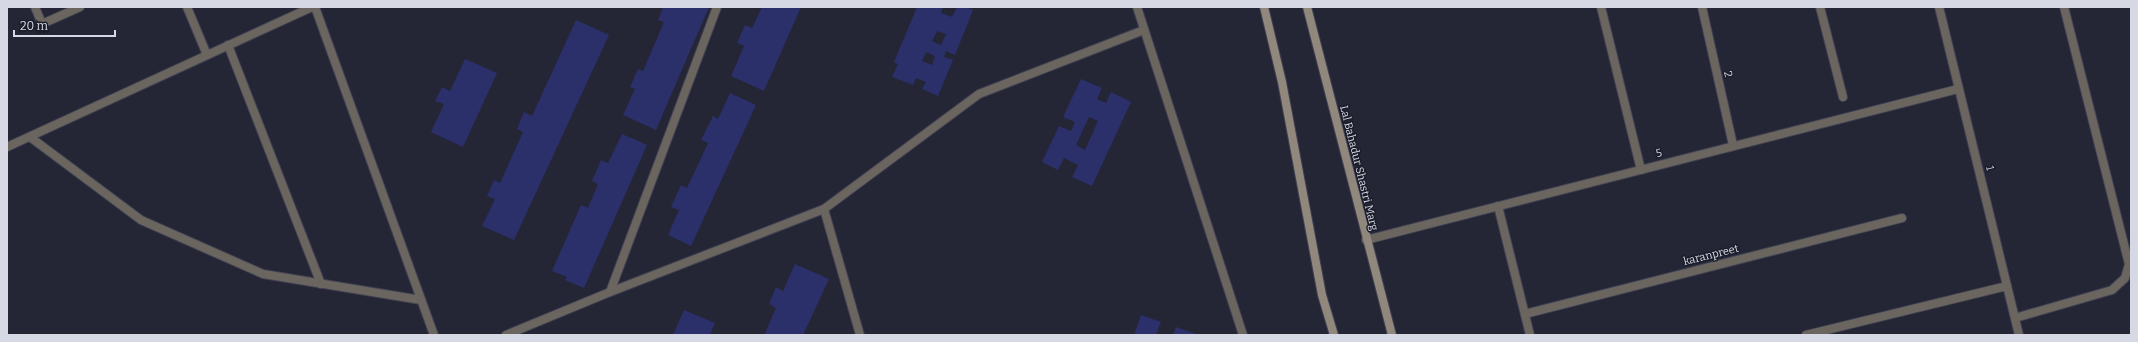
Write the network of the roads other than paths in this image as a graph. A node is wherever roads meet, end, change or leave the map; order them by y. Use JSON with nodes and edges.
{"nodes":[{"id":1,"x":34,"y":7,"type":"edge"},
{"id":2,"x":80,"y":7,"type":"edge"},
{"id":3,"x":187,"y":7,"type":"edge"},
{"id":4,"x":313,"y":7,"type":"edge"},
{"id":5,"x":717,"y":7,"type":"edge"},
{"id":6,"x":1136,"y":7,"type":"edge"},
{"id":7,"x":1264,"y":7,"type":"edge"},
{"id":8,"x":1307,"y":7,"type":"edge"},
{"id":9,"x":1601,"y":7,"type":"edge"},
{"id":10,"x":1702,"y":7,"type":"edge"},
{"id":11,"x":1820,"y":7,"type":"edge"},
{"id":12,"x":1939,"y":7,"type":"edge"},
{"id":13,"x":2064,"y":7,"type":"edge"},
{"id":14,"x":1144,"y":30,"type":"junction"},
{"id":15,"x":228,"y":45,"type":"junction"},
{"id":16,"x":207,"y":55,"type":"junction"},
{"id":17,"x":1958,"y":89,"type":"junction"},
{"id":18,"x":1843,"y":97,"type":"dead end"},
{"id":19,"x":30,"y":137,"type":"junction"},
{"id":20,"x":1734,"y":145,"type":"junction"},
{"id":21,"x":7,"y":147,"type":"edge"},
{"id":22,"x":1641,"y":170,"type":"junction"},
{"id":23,"x":1498,"y":206,"type":"junction"},
{"id":24,"x":824,"y":210,"type":"junction"},
{"id":25,"x":1902,"y":218,"type":"dead end"},
{"id":26,"x":1366,"y":240,"type":"junction"},
{"id":27,"x":321,"y":284,"type":"junction"},
{"id":28,"x":2007,"y":286,"type":"junction"},
{"id":29,"x":610,"y":292,"type":"junction"},
{"id":30,"x":421,"y":300,"type":"junction"},
{"id":31,"x":1525,"y":314,"type":"junction"},
{"id":32,"x":2015,"y":318,"type":"junction"},
{"id":33,"x":434,"y":335,"type":"edge"},
{"id":34,"x":506,"y":335,"type":"edge"},
{"id":35,"x":860,"y":335,"type":"edge"},
{"id":36,"x":1243,"y":335,"type":"edge"},
{"id":37,"x":1334,"y":335,"type":"edge"},
{"id":38,"x":1392,"y":335,"type":"edge"},
{"id":39,"x":1530,"y":335,"type":"edge"},
{"id":40,"x":1806,"y":335,"type":"edge"},
{"id":41,"x":2019,"y":335,"type":"edge"}],
"edges":[{"from":1,"to":2,"type":"street"},
{"from":3,"to":16,"type":"street"},
{"from":4,"to":15,"type":"street"},
{"from":4,"to":30,"type":"street"},
{"from":5,"to":29,"type":"street"},
{"from":6,"to":14,"type":"street"},
{"from":7,"to":37,"type":"main road"},
{"from":8,"to":26,"type":"main road","name":"Lal Bahadur Shastri Marg"},
{"from":9,"to":22,"type":"street"},
{"from":10,"to":20,"type":"street","name":"2"},
{"from":11,"to":18,"type":"street"},
{"from":12,"to":17,"type":"street","name":"1"},
{"from":13,"to":32,"type":"street"},
{"from":14,"to":24,"type":"street"},
{"from":14,"to":36,"type":"street"},
{"from":15,"to":16,"type":"street"},
{"from":15,"to":27,"type":"street"},
{"from":16,"to":19,"type":"street"},
{"from":17,"to":20,"type":"street","name":"5"},
{"from":17,"to":28,"type":"street","name":"1"},
{"from":19,"to":21,"type":"street"},
{"from":19,"to":27,"type":"street"},
{"from":20,"to":22,"type":"street","name":"5"},
{"from":22,"to":23,"type":"street","name":"5"},
{"from":23,"to":26,"type":"street","name":"5"},
{"from":23,"to":31,"type":"street"},
{"from":24,"to":29,"type":"street"},
{"from":24,"to":35,"type":"street"},
{"from":25,"to":31,"type":"street","name":"karanpreet"},
{"from":26,"to":38,"type":"main road","name":"Lal Bahadur Shastri Marg"},
{"from":27,"to":30,"type":"street"},
{"from":28,"to":32,"type":"street","name":"1"},
{"from":28,"to":40,"type":"street"},
{"from":29,"to":34,"type":"street"},
{"from":30,"to":33,"type":"street"},
{"from":31,"to":39,"type":"street"},
{"from":32,"to":41,"type":"street","name":"1"}]}
